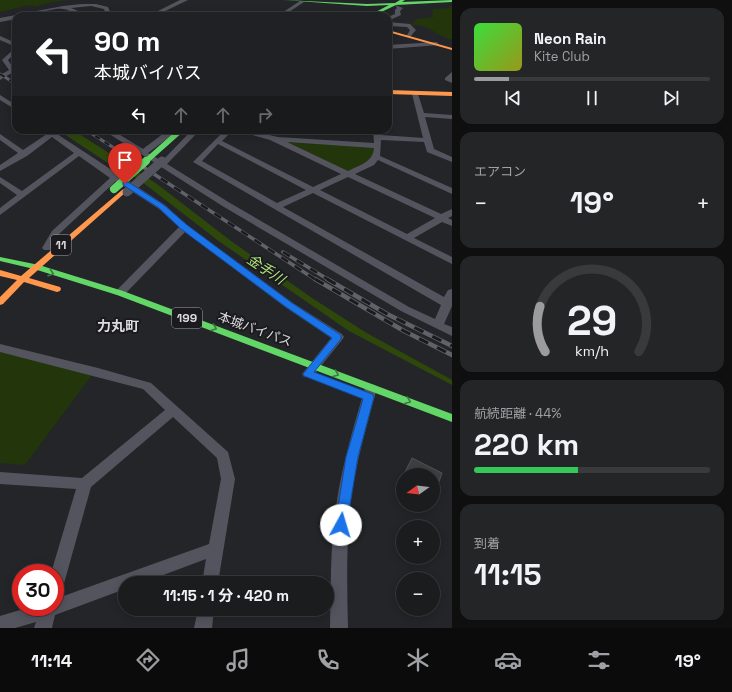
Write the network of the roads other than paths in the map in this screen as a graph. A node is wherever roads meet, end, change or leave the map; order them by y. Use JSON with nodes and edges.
{"nodes":[{"id":1,"x":186,"y":0,"type":"edge"},
{"id":2,"x":285,"y":0,"type":"edge"},
{"id":3,"x":452,"y":1,"type":"edge"},
{"id":4,"x":302,"y":2,"type":"junction"},
{"id":5,"x":351,"y":2,"type":"edge"},
{"id":6,"x":401,"y":3,"type":"edge"},
{"id":7,"x":66,"y":8,"type":"junction"},
{"id":8,"x":41,"y":12,"type":"edge"},
{"id":9,"x":76,"y":12,"type":"edge"},
{"id":10,"x":108,"y":12,"type":"edge"},
{"id":11,"x":161,"y":12,"type":"edge"},
{"id":12,"x":286,"y":12,"type":"edge"},
{"id":13,"x":380,"y":12,"type":"edge"},
{"id":14,"x":384,"y":12,"type":"edge"},
{"id":15,"x":392,"y":17,"type":"edge"},
{"id":16,"x":12,"y":18,"type":"edge"},
{"id":17,"x":0,"y":20,"type":"edge"},
{"id":18,"x":392,"y":24,"type":"edge"},
{"id":19,"x":392,"y":32,"type":"edge"},
{"id":20,"x":408,"y":36,"type":"junction"},
{"id":21,"x":0,"y":38,"type":"edge"},
{"id":22,"x":12,"y":43,"type":"edge"},
{"id":23,"x":437,"y":44,"type":"junction"},
{"id":24,"x":392,"y":47,"type":"edge"},
{"id":25,"x":452,"y":50,"type":"edge"},
{"id":26,"x":12,"y":52,"type":"edge"},
{"id":27,"x":2,"y":60,"type":"edge"},
{"id":28,"x":12,"y":69,"type":"edge"},
{"id":29,"x":12,"y":72,"type":"edge"},
{"id":30,"x":452,"y":74,"type":"edge"},
{"id":31,"x":0,"y":78,"type":"edge"},
{"id":32,"x":452,"y":81,"type":"edge"},
{"id":33,"x":392,"y":92,"type":"edge"},
{"id":34,"x":415,"y":94,"type":"junction"},
{"id":35,"x":452,"y":94,"type":"edge"},
{"id":36,"x":0,"y":97,"type":"edge"},
{"id":37,"x":12,"y":105,"type":"edge"},
{"id":38,"x":420,"y":114,"type":"junction"},
{"id":39,"x":452,"y":117,"type":"edge"},
{"id":40,"x":47,"y":134,"type":"edge"},
{"id":41,"x":52,"y":134,"type":"edge"},
{"id":42,"x":113,"y":134,"type":"edge"},
{"id":43,"x":165,"y":134,"type":"edge"},
{"id":44,"x":184,"y":134,"type":"edge"},
{"id":45,"x":185,"y":134,"type":"edge"},
{"id":46,"x":186,"y":134,"type":"edge"},
{"id":47,"x":225,"y":134,"type":"edge"},
{"id":48,"x":256,"y":134,"type":"edge"},
{"id":49,"x":377,"y":134,"type":"edge"},
{"id":50,"x":384,"y":134,"type":"edge"},
{"id":51,"x":0,"y":136,"type":"edge"},
{"id":52,"x":273,"y":138,"type":"junction"},
{"id":53,"x":426,"y":140,"type":"junction"},
{"id":54,"x":217,"y":141,"type":"junction"},
{"id":55,"x":378,"y":146,"type":"junction"},
{"id":56,"x":79,"y":153,"type":"junction"},
{"id":57,"x":143,"y":153,"type":"junction"},
{"id":58,"x":24,"y":154,"type":"junction"},
{"id":59,"x":377,"y":158,"type":"junction"},
{"id":60,"x":452,"y":160,"type":"edge"},
{"id":61,"x":162,"y":163,"type":"junction"},
{"id":62,"x":0,"y":169,"type":"edge"},
{"id":63,"x":348,"y":174,"type":"junction"},
{"id":64,"x":116,"y":177,"type":"junction"},
{"id":65,"x":0,"y":179,"type":"edge"},
{"id":66,"x":313,"y":190,"type":"junction"},
{"id":67,"x":125,"y":191,"type":"junction"},
{"id":68,"x":452,"y":191,"type":"edge"},
{"id":69,"x":22,"y":195,"type":"junction"},
{"id":70,"x":276,"y":207,"type":"junction"},
{"id":71,"x":0,"y":212,"type":"edge"},
{"id":72,"x":452,"y":212,"type":"edge"},
{"id":73,"x":442,"y":218,"type":"junction"},
{"id":74,"x":452,"y":222,"type":"edge"},
{"id":75,"x":184,"y":227,"type":"junction"},
{"id":76,"x":407,"y":238,"type":"junction"},
{"id":77,"x":47,"y":248,"type":"junction"},
{"id":78,"x":0,"y":259,"type":"edge"},
{"id":79,"x":452,"y":261,"type":"edge"},
{"id":80,"x":26,"y":265,"type":"junction"},
{"id":81,"x":36,"y":268,"type":"junction"},
{"id":82,"x":0,"y":273,"type":"edge"},
{"id":83,"x":12,"y":276,"type":"junction"},
{"id":84,"x":22,"y":280,"type":"junction"},
{"id":85,"x":4,"y":284,"type":"dead end"},
{"id":86,"x":70,"y":292,"type":"dead end"},
{"id":87,"x":452,"y":292,"type":"edge"},
{"id":88,"x":120,"y":294,"type":"junction"},
{"id":89,"x":0,"y":302,"type":"edge"},
{"id":90,"x":448,"y":304,"type":"junction"},
{"id":91,"x":438,"y":326,"type":"junction"},
{"id":92,"x":452,"y":332,"type":"edge"},
{"id":93,"x":0,"y":348,"type":"edge"},
{"id":94,"x":307,"y":370,"type":"junction"},
{"id":95,"x":348,"y":389,"type":"dead end"},
{"id":96,"x":369,"y":395,"type":"junction"},
{"id":97,"x":173,"y":410,"type":"junction"},
{"id":98,"x":452,"y":418,"type":"edge"},
{"id":99,"x":0,"y":478,"type":"edge"},
{"id":100,"x":85,"y":484,"type":"junction"},
{"id":101,"x":216,"y":548,"type":"junction"},
{"id":102,"x":62,"y":564,"type":"edge"},
{"id":103,"x":211,"y":576,"type":"edge"},
{"id":104,"x":64,"y":604,"type":"edge"},
{"id":105,"x":26,"y":616,"type":"edge"},
{"id":106,"x":47,"y":616,"type":"edge"},
{"id":107,"x":205,"y":616,"type":"edge"},
{"id":108,"x":0,"y":624,"type":"edge"},
{"id":109,"x":43,"y":628,"type":"edge"},
{"id":110,"x":203,"y":628,"type":"edge"},
{"id":111,"x":339,"y":628,"type":"edge"}],
"edges":[{"from":1,"to":11,"type":"street"},
{"from":2,"to":4,"type":"main road"},
{"from":3,"to":6,"type":"main road"},
{"from":4,"to":5,"type":"main road"},
{"from":4,"to":12,"type":"street"},
{"from":5,"to":6,"type":"main road"},
{"from":6,"to":13,"type":"main road"},
{"from":6,"to":14,"type":"main road"},
{"from":6,"to":15,"type":"street"},
{"from":7,"to":8,"type":"street"},
{"from":7,"to":9,"type":"street"},
{"from":7,"to":10,"type":"street"},
{"from":16,"to":17,"type":"street"},
{"from":18,"to":20,"type":"street"},
{"from":19,"to":20,"type":"main road"},
{"from":20,"to":23,"type":"main road"},
{"from":21,"to":22,"type":"street"},
{"from":23,"to":24,"type":"street"},
{"from":23,"to":25,"type":"main road"},
{"from":26,"to":27,"type":"street"},
{"from":27,"to":28,"type":"street"},
{"from":29,"to":31,"type":"street"},
{"from":30,"to":32,"type":"street"},
{"from":33,"to":34,"type":"main road"},
{"from":34,"to":35,"type":"main road"},
{"from":34,"to":38,"type":"street"},
{"from":36,"to":37,"type":"street"},
{"from":38,"to":39,"type":"street"},
{"from":38,"to":53,"type":"street"},
{"from":40,"to":58,"type":"street"},
{"from":41,"to":56,"type":"street"},
{"from":42,"to":57,"type":"street"},
{"from":43,"to":57,"type":"street"},
{"from":44,"to":77,"type":"main road","number":"11","bridge":true},
{"from":45,"to":67,"type":"main road","number":"11"},
{"from":46,"to":61,"type":"street"},
{"from":47,"to":54,"type":"street"},
{"from":48,"to":52,"type":"street"},
{"from":49,"to":55,"type":"street"},
{"from":50,"to":53,"type":"street"},
{"from":51,"to":58,"type":"street"},
{"from":52,"to":55,"type":"street"},
{"from":52,"to":63,"type":"street"},
{"from":53,"to":60,"type":"street"},
{"from":54,"to":66,"type":"street"},
{"from":54,"to":70,"type":"street"},
{"from":55,"to":59,"type":"street"},
{"from":56,"to":64,"type":"street"},
{"from":56,"to":69,"type":"street"},
{"from":57,"to":61,"type":"street"},
{"from":58,"to":62,"type":"street"},
{"from":59,"to":63,"type":"street"},
{"from":59,"to":68,"type":"street"},
{"from":61,"to":67,"type":"street","bridge":true},
{"from":61,"to":91,"type":"street"},
{"from":63,"to":66,"type":"street"},
{"from":63,"to":73,"type":"street"},
{"from":64,"to":75,"type":"street"},
{"from":64,"to":77,"type":"street"},
{"from":65,"to":69,"type":"street"},
{"from":66,"to":70,"type":"street"},
{"from":66,"to":76,"type":"street"},
{"from":67,"to":81,"type":"main road","number":"11"},
{"from":69,"to":71,"type":"street"},
{"from":70,"to":90,"type":"street"},
{"from":72,"to":73,"type":"street"},
{"from":73,"to":74,"type":"street"},
{"from":73,"to":76,"type":"street"},
{"from":75,"to":88,"type":"street"},
{"from":75,"to":94,"type":"street"},
{"from":76,"to":79,"type":"street"},
{"from":77,"to":80,"type":"main road","number":"11"},
{"from":78,"to":80,"type":"main road","name":"本城バイパス","number":"199"},
{"from":80,"to":81,"type":"main road","name":"本城バイパス","number":"199"},
{"from":80,"to":83,"type":"main road","number":"11"},
{"from":81,"to":84,"type":"main road","number":"11"},
{"from":81,"to":88,"type":"main road","name":"本城バイパス","number":"199","one_way":true},
{"from":82,"to":83,"type":"main road"},
{"from":83,"to":84,"type":"main road"},
{"from":83,"to":85,"type":"main road","number":"11"},
{"from":84,"to":86,"type":"main road"},
{"from":84,"to":89,"type":"main road","number":"11"},
{"from":87,"to":90,"type":"street"},
{"from":88,"to":94,"type":"main road","name":"本城バイパス","number":"199","one_way":true},
{"from":90,"to":91,"type":"street"},
{"from":91,"to":92,"type":"street"},
{"from":93,"to":97,"type":"street"},
{"from":94,"to":95,"type":"main road","name":"本城バイパス","number":"199"},
{"from":94,"to":96,"type":"main road","name":"本城バイパス","number":"199","one_way":true},
{"from":96,"to":98,"type":"main road","name":"本城バイパス","number":"199","one_way":true},
{"from":96,"to":111,"type":"street"},
{"from":97,"to":100,"type":"street"},
{"from":97,"to":101,"type":"street"},
{"from":99,"to":100,"type":"street"},
{"from":100,"to":102,"type":"street"},
{"from":101,"to":103,"type":"street"},
{"from":101,"to":104,"type":"street"},
{"from":105,"to":108,"type":"street"},
{"from":106,"to":109,"type":"street"},
{"from":107,"to":110,"type":"street"}]}
